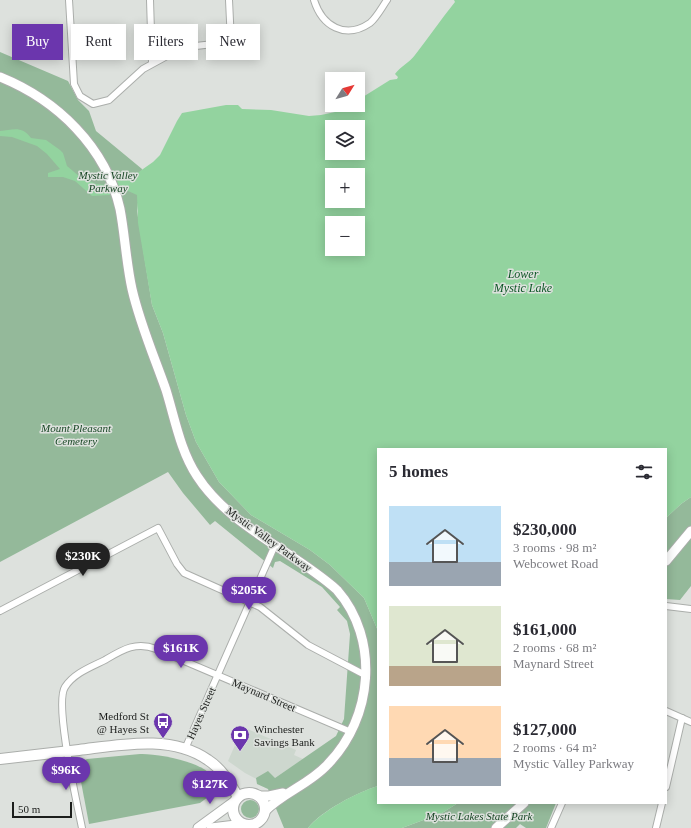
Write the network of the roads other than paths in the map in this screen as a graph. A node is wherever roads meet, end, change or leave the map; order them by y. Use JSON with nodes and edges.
{"nodes":[{"id":1,"x":69,"y":0,"type":"edge"},
{"id":2,"x":150,"y":0,"type":"edge"},
{"id":3,"x":229,"y":0,"type":"edge"},
{"id":4,"x":314,"y":0,"type":"edge"},
{"id":5,"x":387,"y":0,"type":"edge"},
{"id":6,"x":152,"y":63,"type":"junction"},
{"id":7,"x":0,"y":77,"type":"edge"},
{"id":8,"x":691,"y":531,"type":"edge"},
{"id":9,"x":275,"y":545,"type":"junction"},
{"id":10,"x":667,"y":560,"type":"edge"},
{"id":11,"x":250,"y":602,"type":"junction"},
{"id":12,"x":667,"y":606,"type":"edge"},
{"id":13,"x":691,"y":609,"type":"edge"},
{"id":14,"x":0,"y":611,"type":"edge"},
{"id":15,"x":218,"y":675,"type":"junction"},
{"id":16,"x":366,"y":675,"type":"junction"},
{"id":17,"x":667,"y":711,"type":"edge"},
{"id":18,"x":682,"y":718,"type":"junction"},
{"id":19,"x":691,"y":722,"type":"edge"},
{"id":20,"x":351,"y":732,"type":"junction"},
{"id":21,"x":185,"y":749,"type":"junction"},
{"id":22,"x":68,"y":751,"type":"junction"},
{"id":23,"x":0,"y":759,"type":"edge"},
{"id":24,"x":667,"y":783,"type":"edge"},
{"id":25,"x":292,"y":790,"type":"junction"},
{"id":26,"x":259,"y":796,"type":"junction"},
{"id":27,"x":237,"y":799,"type":"junction"},
{"id":28,"x":523,"y":804,"type":"edge"},
{"id":29,"x":562,"y":804,"type":"edge"},
{"id":30,"x":662,"y":804,"type":"edge"},
{"id":31,"x":265,"y":811,"type":"junction"},
{"id":32,"x":244,"y":824,"type":"junction"},
{"id":33,"x":262,"y":825,"type":"edge"},
{"id":34,"x":82,"y":828,"type":"edge"},
{"id":35,"x":198,"y":828,"type":"edge"},
{"id":36,"x":211,"y":828,"type":"edge"},
{"id":37,"x":496,"y":828,"type":"edge"},
{"id":38,"x":551,"y":828,"type":"edge"},
{"id":39,"x":656,"y":828,"type":"edge"}],
"edges":[{"from":1,"to":6,"type":"street"},
{"from":2,"to":6,"type":"street"},
{"from":3,"to":6,"type":"street"},
{"from":4,"to":5,"type":"street"},
{"from":7,"to":9,"type":"main road","name":"Mystic Valley Parkway"},
{"from":8,"to":10,"type":"main road"},
{"from":9,"to":11,"type":"street","name":"Hayes Street"},
{"from":9,"to":16,"type":"main road","name":"Mystic Valley Parkway"},
{"from":11,"to":14,"type":"street"},
{"from":11,"to":15,"type":"street","name":"Hayes Street"},
{"from":11,"to":16,"type":"street"},
{"from":12,"to":13,"type":"street"},
{"from":15,"to":20,"type":"street","name":"Maynard Street"},
{"from":15,"to":21,"type":"street","name":"Hayes Street"},
{"from":15,"to":22,"type":"street","name":"Maynard Street"},
{"from":16,"to":20,"type":"main road","name":"Mystic Valley Parkway"},
{"from":17,"to":18,"type":"street"},
{"from":18,"to":19,"type":"street"},
{"from":18,"to":24,"type":"street"},
{"from":20,"to":25,"type":"main road","name":"Mystic Valley Parkway"},
{"from":21,"to":22,"type":"main road"},
{"from":21,"to":27,"type":"main road"},
{"from":22,"to":23,"type":"main road"},
{"from":22,"to":34,"type":"street","name":"Maynard Street"},
{"from":25,"to":26,"type":"main road","name":"Mystic Valley Parkway"},
{"from":25,"to":31,"type":"main road","name":"Mystic Valley Parkway"},
{"from":26,"to":27,"type":"main road"},
{"from":26,"to":31,"type":"main road"},
{"from":27,"to":32,"type":"main road"},
{"from":27,"to":35,"type":"main road"},
{"from":28,"to":37,"type":"main road"},
{"from":29,"to":38,"type":"street"},
{"from":30,"to":39,"type":"street"},
{"from":31,"to":33,"type":"main road"},
{"from":32,"to":33,"type":"main road"},
{"from":32,"to":36,"type":"main road"}]}
